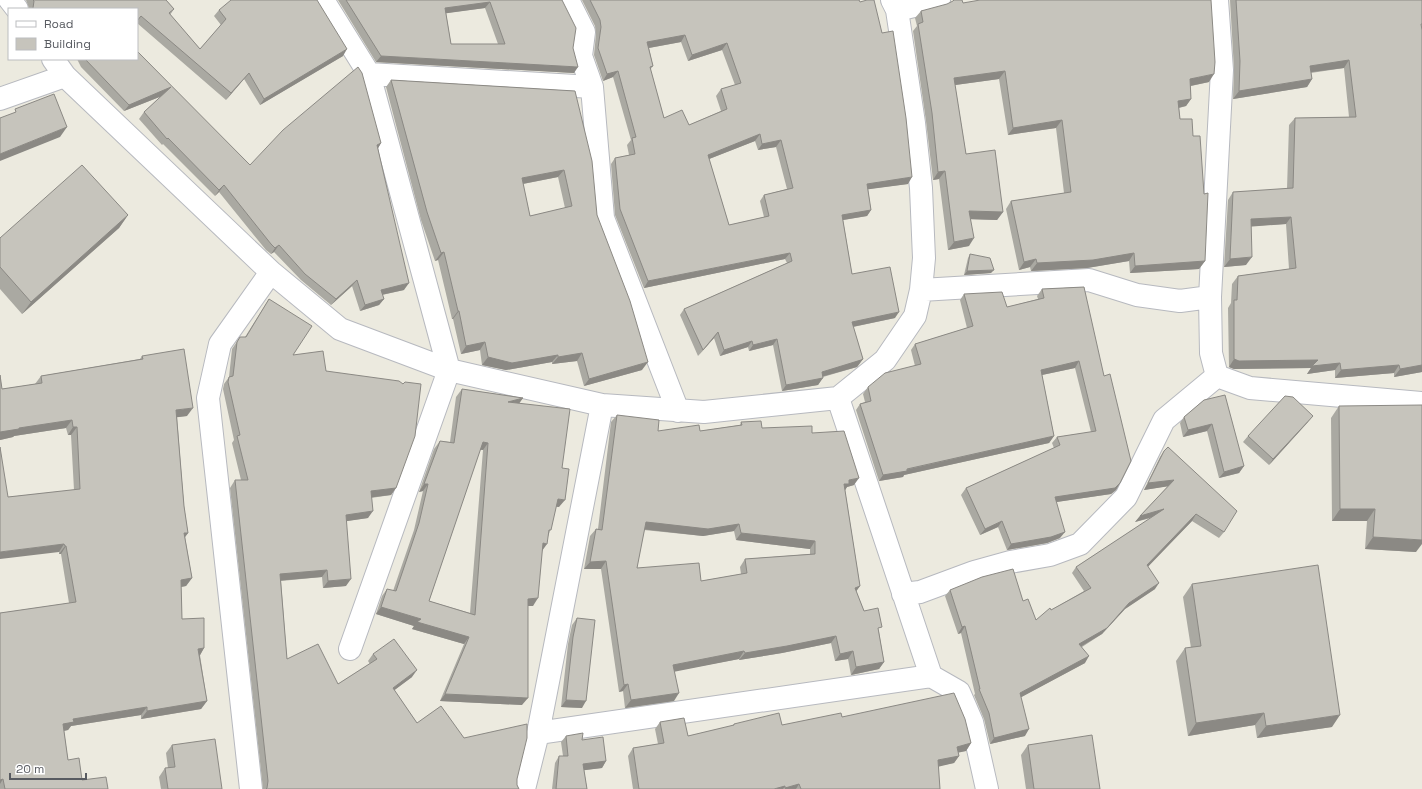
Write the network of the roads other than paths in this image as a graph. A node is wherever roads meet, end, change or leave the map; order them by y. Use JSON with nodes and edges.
{"nodes":[{"id":1,"x":10,"y":0,"type":"edge"},
{"id":2,"x":323,"y":0,"type":"edge"},
{"id":3,"x":568,"y":0,"type":"edge"},
{"id":4,"x":939,"y":0,"type":"edge"},
{"id":5,"x":1217,"y":0,"type":"edge"},
{"id":6,"x":894,"y":5,"type":"edge"},
{"id":7,"x":16,"y":8,"type":"edge"},
{"id":8,"x":59,"y":67,"type":"edge"},
{"id":9,"x":369,"y":74,"type":"junction"},
{"id":10,"x":592,"y":87,"type":"junction"},
{"id":11,"x":0,"y":99,"type":"edge"},
{"id":12,"x":271,"y":272,"type":"junction"},
{"id":13,"x":921,"y":290,"type":"junction"},
{"id":14,"x":1210,"y":297,"type":"junction"},
{"id":15,"x":450,"y":370,"type":"junction"},
{"id":16,"x":1217,"y":376,"type":"junction"},
{"id":17,"x":838,"y":398,"type":"junction"},
{"id":18,"x":1422,"y":403,"type":"edge"},
{"id":19,"x":602,"y":405,"type":"junction"},
{"id":20,"x":678,"y":411,"type":"junction"},
{"id":21,"x":903,"y":594,"type":"junction"},
{"id":22,"x":350,"y":649,"type":"dead end"},
{"id":23,"x":931,"y":676,"type":"junction"},
{"id":24,"x":538,"y":733,"type":"junction"},
{"id":25,"x":251,"y":789,"type":"edge"},
{"id":26,"x":524,"y":789,"type":"edge"},
{"id":27,"x":987,"y":789,"type":"edge"}],
"edges":[{"from":1,"to":7,"type":"street"},
{"from":2,"to":9,"type":"street"},
{"from":3,"to":10,"type":"street"},
{"from":4,"to":6,"type":"street"},
{"from":5,"to":14,"type":"street"},
{"from":6,"to":13,"type":"street"},
{"from":8,"to":11,"type":"street"},
{"from":8,"to":12,"type":"street"},
{"from":9,"to":10,"type":"street"},
{"from":9,"to":15,"type":"street"},
{"from":10,"to":20,"type":"street"},
{"from":12,"to":15,"type":"street"},
{"from":12,"to":25,"type":"street"},
{"from":13,"to":14,"type":"street"},
{"from":13,"to":17,"type":"street"},
{"from":14,"to":16,"type":"street"},
{"from":15,"to":19,"type":"street"},
{"from":15,"to":22,"type":"street"},
{"from":16,"to":18,"type":"street"},
{"from":16,"to":21,"type":"street"},
{"from":17,"to":20,"type":"street"},
{"from":17,"to":21,"type":"street"},
{"from":19,"to":20,"type":"street"},
{"from":19,"to":24,"type":"street"},
{"from":21,"to":23,"type":"street"},
{"from":23,"to":24,"type":"street"},
{"from":23,"to":27,"type":"street"},
{"from":24,"to":26,"type":"street"}]}
